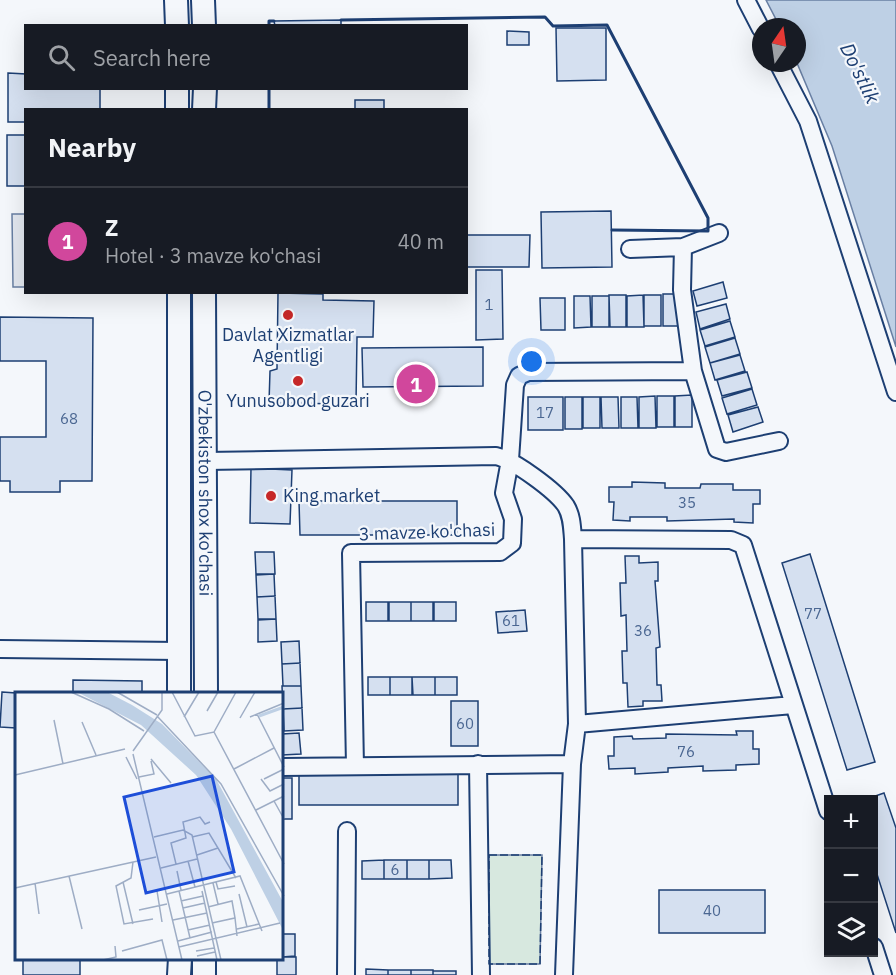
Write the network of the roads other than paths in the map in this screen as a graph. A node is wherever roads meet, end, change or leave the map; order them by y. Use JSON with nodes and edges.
{"nodes":[{"id":1,"x":176,"y":0,"type":"edge"},
{"id":2,"x":203,"y":0,"type":"edge"},
{"id":3,"x":746,"y":0,"type":"edge"},
{"id":4,"x":755,"y":18,"type":"edge"},
{"id":5,"x":177,"y":24,"type":"edge"},
{"id":6,"x":204,"y":24,"type":"edge"},
{"id":7,"x":783,"y":72,"type":"edge"},
{"id":8,"x":177,"y":90,"type":"edge"},
{"id":9,"x":205,"y":90,"type":"edge"},
{"id":10,"x":177,"y":108,"type":"edge"},
{"id":11,"x":204,"y":108,"type":"edge"},
{"id":12,"x":719,"y":233,"type":"dead end"},
{"id":13,"x":683,"y":247,"type":"junction"},
{"id":14,"x":630,"y":249,"type":"dead end"},
{"id":15,"x":179,"y":294,"type":"edge"},
{"id":16,"x":204,"y":294,"type":"edge"},
{"id":17,"x":693,"y":371,"type":"junction"},
{"id":18,"x":896,"y":392,"type":"edge"},
{"id":19,"x":779,"y":441,"type":"dead end"},
{"id":20,"x":206,"y":460,"type":"junction"},
{"id":21,"x":510,"y":460,"type":"junction"},
{"id":22,"x":573,"y":539,"type":"junction"},
{"id":23,"x":0,"y":649,"type":"edge"},
{"id":24,"x":179,"y":651,"type":"junction"},
{"id":25,"x":179,"y":692,"type":"edge"},
{"id":26,"x":206,"y":692,"type":"edge"},
{"id":27,"x":794,"y":705,"type":"junction"},
{"id":28,"x":577,"y":724,"type":"junction"},
{"id":29,"x":478,"y":764,"type":"junction"},
{"id":30,"x":572,"y":764,"type":"junction"},
{"id":31,"x":355,"y":766,"type":"junction"},
{"id":32,"x":284,"y":767,"type":"edge"},
{"id":33,"x":824,"y":799,"type":"edge"},
{"id":34,"x":347,"y":831,"type":"dead end"},
{"id":35,"x":877,"y":957,"type":"edge"},
{"id":36,"x":180,"y":960,"type":"edge"},
{"id":37,"x":179,"y":975,"type":"edge"},
{"id":38,"x":346,"y":975,"type":"edge"},
{"id":39,"x":482,"y":975,"type":"edge"},
{"id":40,"x":564,"y":975,"type":"edge"},
{"id":41,"x":883,"y":975,"type":"edge"}],
"edges":[{"from":1,"to":5,"type":"main road"},
{"from":2,"to":6,"type":"main road"},
{"from":3,"to":4,"type":"street"},
{"from":7,"to":18,"type":"street"},
{"from":8,"to":10,"type":"main road"},
{"from":9,"to":11,"type":"main road"},
{"from":12,"to":13,"type":"street"},
{"from":13,"to":14,"type":"street"},
{"from":13,"to":17,"type":"street"},
{"from":15,"to":24,"type":"main road","name":"O'zbekiston shox ko'chasi"},
{"from":16,"to":20,"type":"main road","name":"O'zbekiston shox ko'chasi"},
{"from":17,"to":19,"type":"street"},
{"from":17,"to":21,"type":"street","name":"3 mavze ko'chasi"},
{"from":20,"to":21,"type":"street"},
{"from":20,"to":26,"type":"main road","name":"O'zbekiston shox ko'chasi"},
{"from":21,"to":22,"type":"street"},
{"from":21,"to":31,"type":"street","name":"3 mavze ko'chasi"},
{"from":22,"to":27,"type":"street"},
{"from":22,"to":28,"type":"street"},
{"from":23,"to":24,"type":"street"},
{"from":24,"to":25,"type":"main road","name":"O'zbekiston shox ko'chasi"},
{"from":27,"to":28,"type":"street"},
{"from":27,"to":33,"type":"street"},
{"from":28,"to":30,"type":"street"},
{"from":29,"to":30,"type":"street"},
{"from":29,"to":31,"type":"street"},
{"from":29,"to":39,"type":"street"},
{"from":30,"to":40,"type":"street"},
{"from":31,"to":32,"type":"street"},
{"from":34,"to":38,"type":"street"},
{"from":35,"to":41,"type":"street"},
{"from":36,"to":37,"type":"main road"}]}
